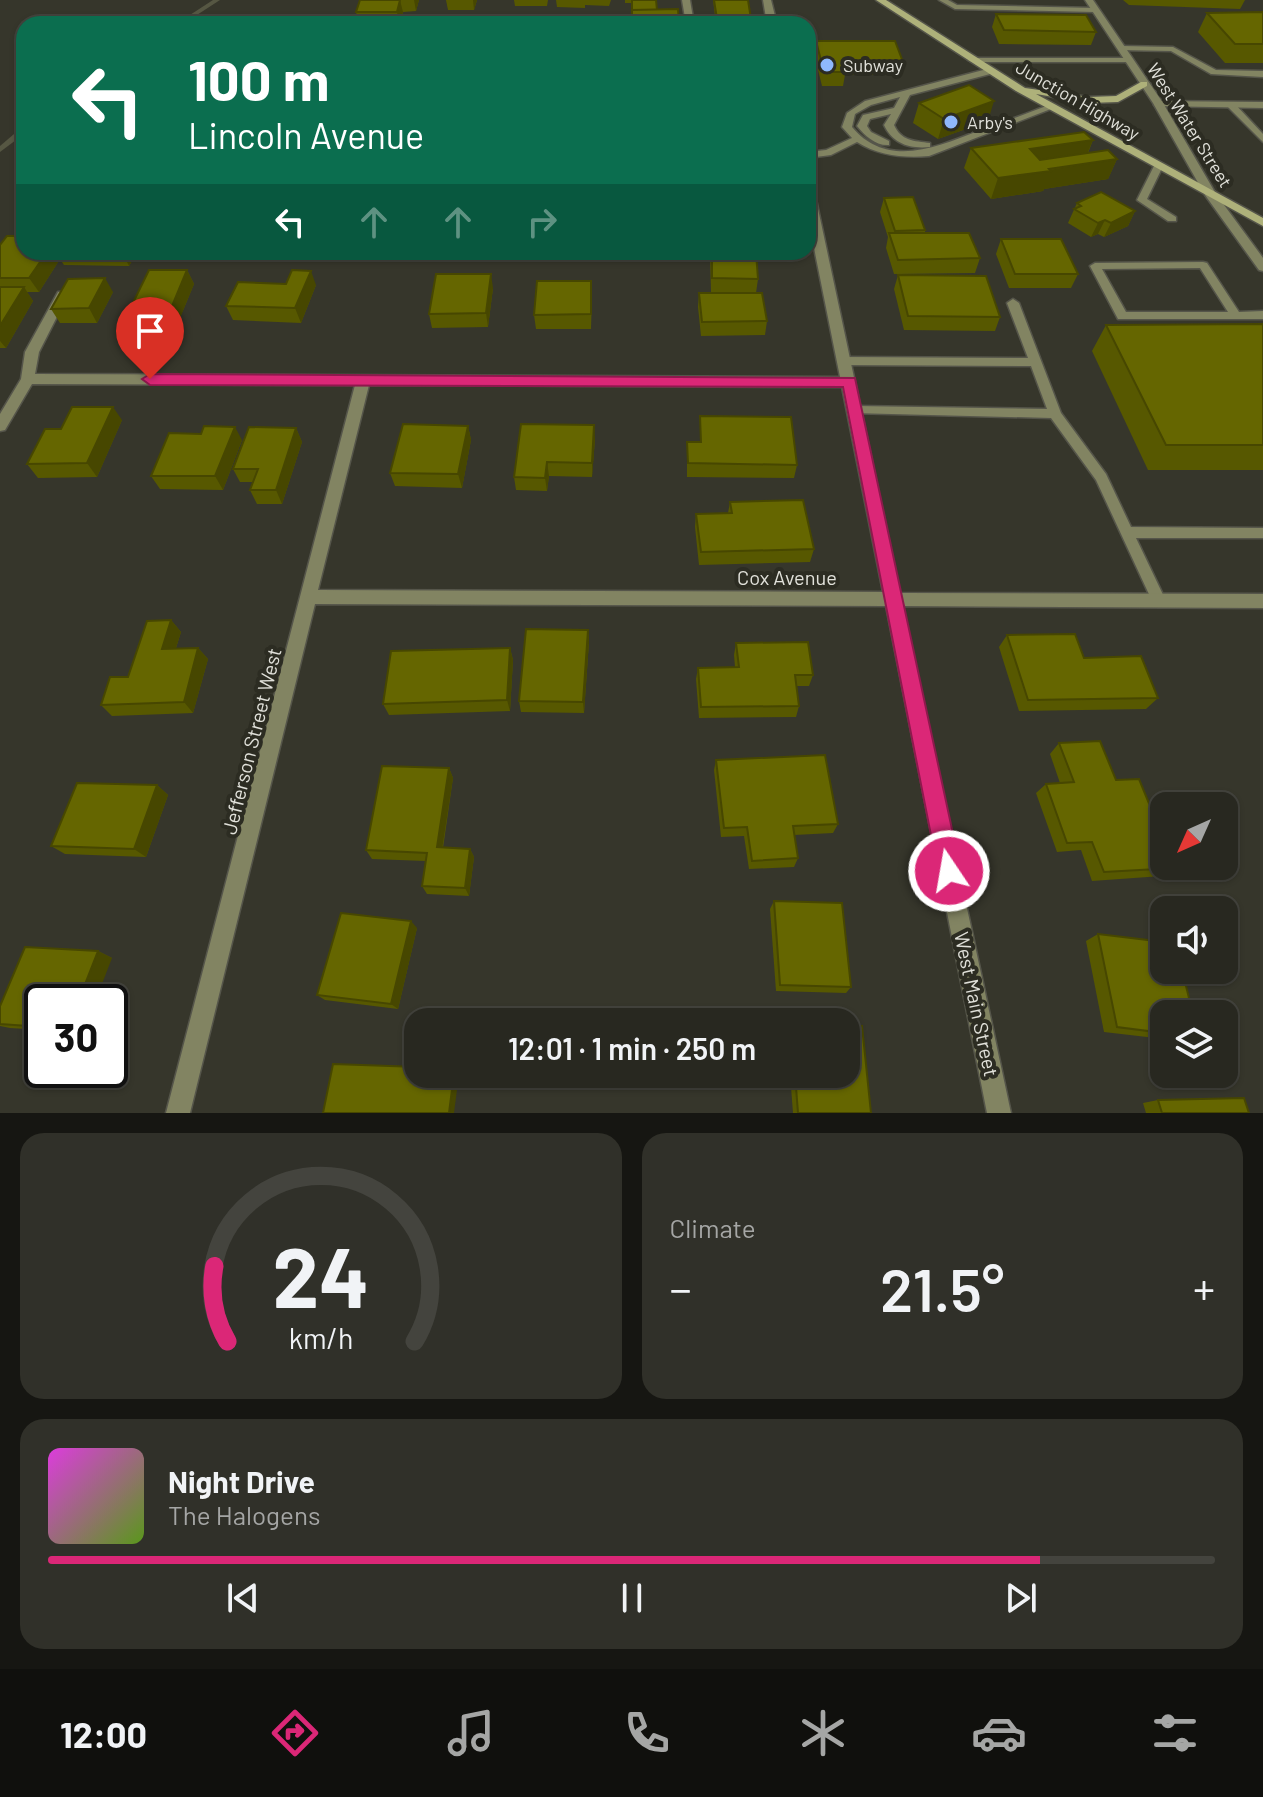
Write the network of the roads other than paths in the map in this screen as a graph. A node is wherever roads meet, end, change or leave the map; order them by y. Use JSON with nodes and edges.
{"nodes":[{"id":1,"x":880,"y":0,"type":"edge"},
{"id":2,"x":943,"y":0,"type":"edge"},
{"id":3,"x":1051,"y":0,"type":"edge"},
{"id":4,"x":1089,"y":0,"type":"edge"},
{"id":5,"x":1057,"y":9,"type":"junction"},
{"id":6,"x":1095,"y":10,"type":"junction"},
{"id":7,"x":1122,"y":48,"type":"junction"},
{"id":8,"x":972,"y":60,"type":"junction"},
{"id":9,"x":1129,"y":60,"type":"junction"},
{"id":10,"x":991,"y":71,"type":"junction"},
{"id":11,"x":1263,"y":74,"type":"edge"},
{"id":12,"x":948,"y":82,"type":"junction"},
{"id":13,"x":1144,"y":84,"type":"junction"},
{"id":14,"x":1019,"y":89,"type":"junction"},
{"id":15,"x":961,"y":90,"type":"edge"},
{"id":16,"x":907,"y":93,"type":"junction"},
{"id":17,"x":1158,"y":103,"type":"junction"},
{"id":18,"x":1231,"y":105,"type":"junction"},
{"id":19,"x":1263,"y":105,"type":"edge"},
{"id":20,"x":1052,"y":107,"type":"junction"},
{"id":21,"x":897,"y":110,"type":"junction"},
{"id":22,"x":999,"y":114,"type":"dead end"},
{"id":23,"x":1012,"y":122,"type":"junction"},
{"id":24,"x":1263,"y":139,"type":"edge"},
{"id":25,"x":855,"y":140,"type":"junction"},
{"id":26,"x":909,"y":145,"type":"junction"},
{"id":27,"x":816,"y":154,"type":"edge"},
{"id":28,"x":1158,"y":166,"type":"junction"},
{"id":29,"x":1211,"y":195,"type":"junction"},
{"id":30,"x":1172,"y":219,"type":"dead end"},
{"id":31,"x":1263,"y":223,"type":"edge"},
{"id":32,"x":816,"y":227,"type":"edge"},
{"id":33,"x":1263,"y":267,"type":"edge"},
{"id":34,"x":68,"y":283,"type":"edge"},
{"id":35,"x":1013,"y":303,"type":"dead end"},
{"id":36,"x":1236,"y":315,"type":"junction"},
{"id":37,"x":1263,"y":315,"type":"edge"},
{"id":38,"x":845,"y":361,"type":"junction"},
{"id":39,"x":1035,"y":362,"type":"junction"},
{"id":40,"x":28,"y":379,"type":"junction"},
{"id":41,"x":363,"y":380,"type":"junction"},
{"id":42,"x":849,"y":382,"type":"junction"},
{"id":43,"x":856,"y":410,"type":"junction"},
{"id":44,"x":1055,"y":414,"type":"junction"},
{"id":45,"x":0,"y":426,"type":"edge"},
{"id":46,"x":1127,"y":532,"type":"junction"},
{"id":47,"x":1263,"y":533,"type":"edge"},
{"id":48,"x":310,"y":597,"type":"junction"},
{"id":49,"x":893,"y":600,"type":"junction"},
{"id":50,"x":1159,"y":601,"type":"junction"},
{"id":51,"x":1263,"y":601,"type":"edge"},
{"id":52,"x":178,"y":1113,"type":"edge"},
{"id":53,"x":999,"y":1113,"type":"edge"}],
"edges":[{"from":1,"to":8,"type":"main road","name":"Junction Highway"},
{"from":2,"to":5,"type":"lane"},
{"from":3,"to":5,"type":"lane"},
{"from":4,"to":6,"type":"street","name":"West Water Street"},
{"from":5,"to":6,"type":"lane"},
{"from":6,"to":7,"type":"street","name":"West Water Street"},
{"from":7,"to":9,"type":"street","name":"West Water Street"},
{"from":7,"to":11,"type":"lane"},
{"from":8,"to":9,"type":"lane"},
{"from":8,"to":10,"type":"main road","name":"Junction Highway"},
{"from":9,"to":13,"type":"street","name":"West Water Street"},
{"from":10,"to":12,"type":"lane"},
{"from":10,"to":14,"type":"main road","name":"Junction Highway"},
{"from":12,"to":15,"type":"lane"},
{"from":12,"to":16,"type":"lane"},
{"from":13,"to":14,"type":"main road"},
{"from":13,"to":17,"type":"street","name":"West Water Street"},
{"from":14,"to":20,"type":"main road","name":"Junction Highway"},
{"from":16,"to":21,"type":"lane"},
{"from":16,"to":25,"type":"lane"},
{"from":17,"to":18,"type":"street"},
{"from":17,"to":29,"type":"street","name":"West Water Street"},
{"from":18,"to":19,"type":"street"},
{"from":18,"to":24,"type":"lane"},
{"from":20,"to":23,"type":"lane"},
{"from":20,"to":28,"type":"main road","name":"Junction Highway"},
{"from":21,"to":26,"type":"lane"},
{"from":21,"to":26,"type":"lane"},
{"from":22,"to":23,"type":"lane"},
{"from":23,"to":25,"type":"lane"},
{"from":23,"to":26,"type":"lane"},
{"from":25,"to":27,"type":"lane"},
{"from":28,"to":29,"type":"main road","name":"Junction Highway"},
{"from":28,"to":30,"type":"lane"},
{"from":29,"to":31,"type":"main road","name":"Junction Highway"},
{"from":29,"to":33,"type":"street","name":"West Water Street"},
{"from":32,"to":38,"type":"street","name":"West Main Street"},
{"from":34,"to":40,"type":"street"},
{"from":35,"to":39,"type":"lane"},
{"from":36,"to":36,"type":"lane"},
{"from":36,"to":37,"type":"lane"},
{"from":38,"to":39,"type":"lane"},
{"from":38,"to":42,"type":"street","name":"West Main Street"},
{"from":39,"to":44,"type":"lane"},
{"from":40,"to":41,"type":"street"},
{"from":40,"to":45,"type":"street"},
{"from":41,"to":42,"type":"street"},
{"from":41,"to":48,"type":"street","name":"Jefferson Street West"},
{"from":42,"to":43,"type":"street","name":"West Main Street"},
{"from":43,"to":44,"type":"lane"},
{"from":43,"to":49,"type":"street","name":"West Main Street"},
{"from":44,"to":46,"type":"lane"},
{"from":46,"to":47,"type":"lane"},
{"from":46,"to":50,"type":"lane"},
{"from":48,"to":49,"type":"street","name":"Cox Avenue"},
{"from":48,"to":52,"type":"street","name":"Jefferson Street West"},
{"from":49,"to":50,"type":"street","name":"Cox Avenue"},
{"from":49,"to":53,"type":"street","name":"West Main Street"},
{"from":50,"to":51,"type":"street","name":"Cox Avenue"}]}
